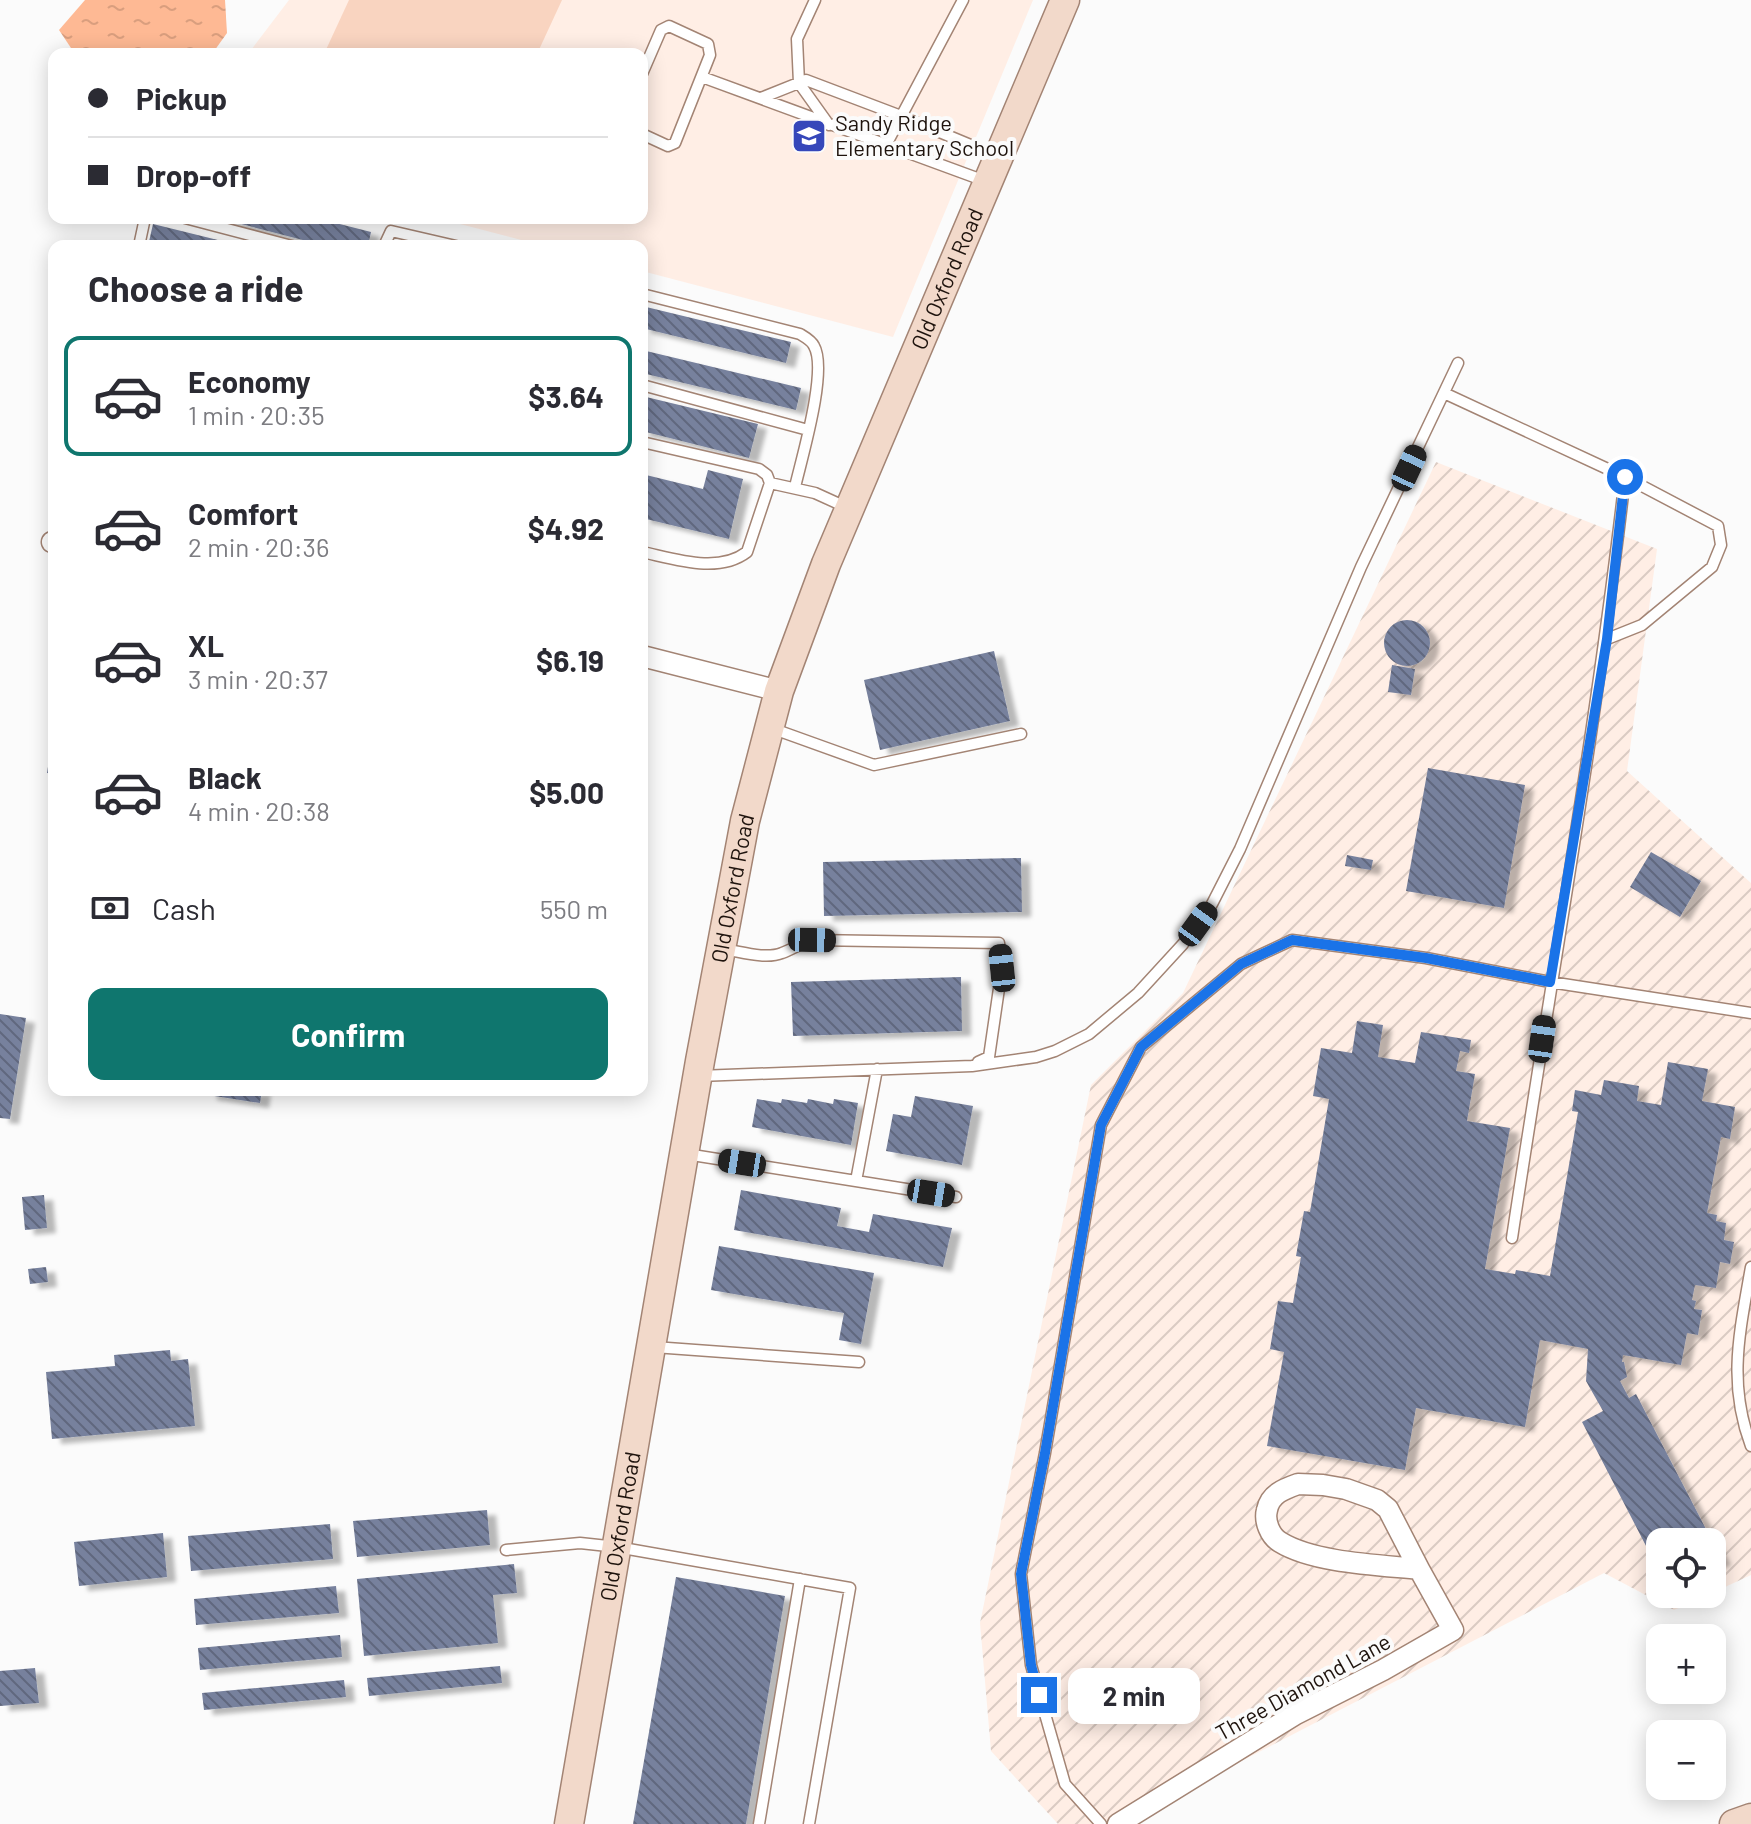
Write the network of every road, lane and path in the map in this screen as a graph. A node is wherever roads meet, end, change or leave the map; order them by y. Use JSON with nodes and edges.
{"nodes":[{"id":1,"x":815,"y":0,"type":"edge"},
{"id":2,"x":963,"y":0,"type":"edge"},
{"id":3,"x":1065,"y":0,"type":"edge"},
{"id":4,"x":648,"y":60,"type":"edge"},
{"id":5,"x":702,"y":77,"type":"junction"},
{"id":6,"x":799,"y":83,"type":"junction"},
{"id":7,"x":761,"y":98,"type":"junction"},
{"id":8,"x":901,"y":116,"type":"junction"},
{"id":9,"x":829,"y":125,"type":"junction"},
{"id":10,"x":648,"y":137,"type":"edge"},
{"id":11,"x":886,"y":145,"type":"junction"},
{"id":12,"x":992,"y":170,"type":"junction"},
{"id":13,"x":208,"y":224,"type":"edge"},
{"id":14,"x":269,"y":240,"type":"edge"},
{"id":15,"x":387,"y":240,"type":"edge"},
{"id":16,"x":430,"y":240,"type":"edge"},
{"id":17,"x":648,"y":296,"type":"edge"},
{"id":18,"x":1458,"y":363,"type":"dead end"},
{"id":19,"x":648,"y":387,"type":"edge"},
{"id":20,"x":1444,"y":393,"type":"junction"},
{"id":21,"x":808,"y":430,"type":"junction"},
{"id":22,"x":648,"y":443,"type":"edge"},
{"id":23,"x":1625,"y":477,"type":"junction"},
{"id":24,"x":770,"y":483,"type":"junction"},
{"id":25,"x":795,"y":487,"type":"junction"},
{"id":26,"x":850,"y":509,"type":"junction"},
{"id":27,"x":648,"y":553,"type":"edge"},
{"id":28,"x":1607,"y":639,"type":"junction"},
{"id":29,"x":648,"y":658,"type":"edge"},
{"id":30,"x":779,"y":691,"type":"junction"},
{"id":31,"x":769,"y":727,"type":"junction"},
{"id":32,"x":1021,"y":734,"type":"dead end"},
{"id":33,"x":720,"y":949,"type":"junction"},
{"id":34,"x":1550,"y":982,"type":"junction"},
{"id":35,"x":1751,"y":1013,"type":"edge"},
{"id":36,"x":972,"y":1066,"type":"junction"},
{"id":37,"x":877,"y":1069,"type":"junction"},
{"id":38,"x":697,"y":1076,"type":"junction"},
{"id":39,"x":685,"y":1154,"type":"junction"},
{"id":40,"x":856,"y":1181,"type":"junction"},
{"id":41,"x":956,"y":1197,"type":"dead end"},
{"id":42,"x":1512,"y":1238,"type":"dead end"},
{"id":43,"x":1751,"y":1267,"type":"edge"},
{"id":44,"x":652,"y":1347,"type":"junction"},
{"id":45,"x":859,"y":1362,"type":"dead end"},
{"id":46,"x":1751,"y":1446,"type":"edge"},
{"id":47,"x":617,"y":1547,"type":"junction"},
{"id":48,"x":506,"y":1550,"type":"dead end"},
{"id":49,"x":1419,"y":1569,"type":"junction"},
{"id":50,"x":800,"y":1579,"type":"junction"},
{"id":51,"x":1751,"y":1818,"type":"edge"},
{"id":52,"x":569,"y":1824,"type":"edge"},
{"id":53,"x":759,"y":1824,"type":"edge"},
{"id":54,"x":809,"y":1824,"type":"edge"},
{"id":55,"x":1101,"y":1824,"type":"edge"},
{"id":56,"x":1118,"y":1824,"type":"edge"},
{"id":57,"x":1734,"y":1824,"type":"edge"}],
"edges":[{"from":1,"to":6,"type":"lane"},
{"from":2,"to":8,"type":"lane"},
{"from":3,"to":12,"type":"street","name":"Old Oxford Road"},
{"from":4,"to":5,"type":"lane"},
{"from":5,"to":7,"type":"lane"},
{"from":5,"to":10,"type":"lane"},
{"from":6,"to":7,"type":"lane"},
{"from":6,"to":8,"type":"lane"},
{"from":6,"to":9,"type":"lane"},
{"from":7,"to":9,"type":"lane"},
{"from":8,"to":11,"type":"lane"},
{"from":8,"to":12,"type":"lane"},
{"from":9,"to":11,"type":"lane"},
{"from":11,"to":12,"type":"lane"},
{"from":12,"to":26,"type":"street","name":"Old Oxford Road"},
{"from":13,"to":14,"type":"lane"},
{"from":15,"to":16,"type":"lane"},
{"from":17,"to":21,"type":"lane"},
{"from":18,"to":20,"type":"lane"},
{"from":19,"to":21,"type":"lane"},
{"from":20,"to":23,"type":"lane"},
{"from":20,"to":36,"type":"lane"},
{"from":21,"to":25,"type":"lane"},
{"from":22,"to":24,"type":"lane"},
{"from":23,"to":28,"type":"lane"},
{"from":23,"to":28,"type":"lane"},
{"from":24,"to":25,"type":"lane"},
{"from":24,"to":27,"type":"lane"},
{"from":25,"to":26,"type":"lane"},
{"from":26,"to":30,"type":"street","name":"Old Oxford Road"},
{"from":28,"to":34,"type":"lane"},
{"from":29,"to":30,"type":"street"},
{"from":30,"to":31,"type":"street","name":"Old Oxford Road"},
{"from":31,"to":32,"type":"lane"},
{"from":31,"to":33,"type":"street","name":"Old Oxford Road"},
{"from":33,"to":36,"type":"lane"},
{"from":33,"to":38,"type":"street","name":"Old Oxford Road"},
{"from":34,"to":35,"type":"lane"},
{"from":34,"to":42,"type":"lane"},
{"from":34,"to":55,"type":"lane"},
{"from":36,"to":37,"type":"lane"},
{"from":37,"to":38,"type":"lane"},
{"from":37,"to":40,"type":"lane"},
{"from":38,"to":39,"type":"street","name":"Old Oxford Road"},
{"from":39,"to":40,"type":"lane"},
{"from":39,"to":44,"type":"street","name":"Old Oxford Road"},
{"from":40,"to":41,"type":"lane"},
{"from":43,"to":46,"type":"lane"},
{"from":44,"to":45,"type":"lane"},
{"from":44,"to":47,"type":"street","name":"Old Oxford Road"},
{"from":47,"to":48,"type":"lane"},
{"from":47,"to":50,"type":"lane"},
{"from":47,"to":52,"type":"street","name":"Old Oxford Road"},
{"from":49,"to":49,"type":"street","name":"Three Diamond Lane"},
{"from":49,"to":56,"type":"street","name":"Three Diamond Lane"},
{"from":50,"to":53,"type":"lane"},
{"from":50,"to":54,"type":"lane"},
{"from":51,"to":57,"type":"street"}]}
